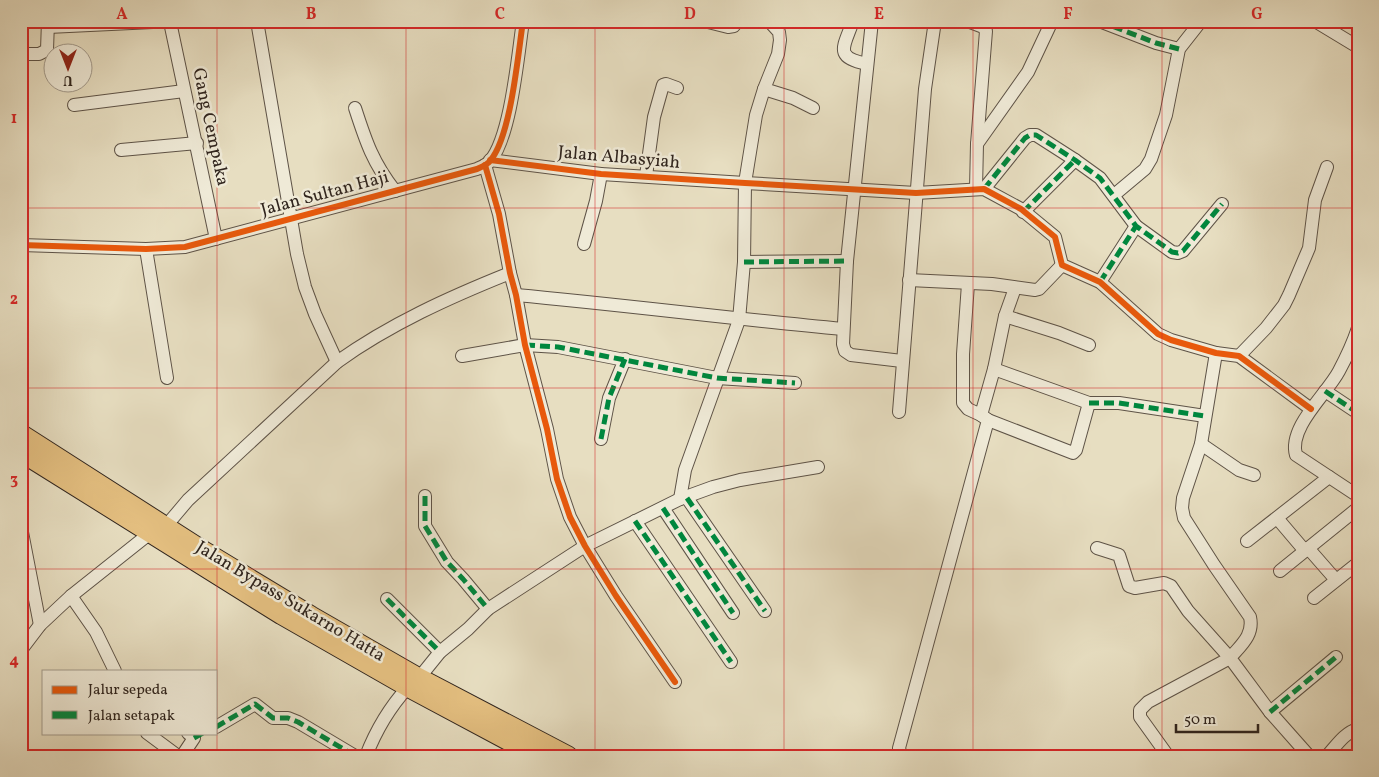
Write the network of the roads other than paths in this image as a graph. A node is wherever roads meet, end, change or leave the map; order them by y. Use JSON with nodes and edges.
{"nodes":[{"id":1,"x":257,"y":21,"type":"edge"},
{"id":2,"x":522,"y":21,"type":"edge"},
{"id":3,"x":704,"y":21,"type":"edge"},
{"id":4,"x":737,"y":21,"type":"edge"},
{"id":5,"x":770,"y":21,"type":"edge"},
{"id":6,"x":853,"y":21,"type":"edge"},
{"id":7,"x":872,"y":21,"type":"edge"},
{"id":8,"x":935,"y":21,"type":"edge"},
{"id":9,"x":967,"y":21,"type":"edge"},
{"id":10,"x":1052,"y":21,"type":"edge"},
{"id":11,"x":1099,"y":21,"type":"edge"},
{"id":12,"x":1201,"y":21,"type":"edge"},
{"id":13,"x":1315,"y":21,"type":"edge"},
{"id":14,"x":172,"y":22,"type":"edge"},
{"id":15,"x":48,"y":24,"type":"edge"},
{"id":16,"x":1358,"y":47,"type":"edge"},
{"id":17,"x":1180,"y":49,"type":"junction"},
{"id":18,"x":21,"y":54,"type":"edge"},
{"id":19,"x":867,"y":64,"type":"junction"},
{"id":20,"x":677,"y":88,"type":"dead end"},
{"id":21,"x":764,"y":88,"type":"junction"},
{"id":22,"x":184,"y":92,"type":"junction"},
{"id":23,"x":980,"y":99,"type":"junction"},
{"id":24,"x":74,"y":105,"type":"dead end"},
{"id":25,"x":356,"y":108,"type":"dead end"},
{"id":26,"x":813,"y":108,"type":"dead end"},
{"id":27,"x":1001,"y":109,"type":"junction"},
{"id":28,"x":197,"y":143,"type":"junction"},
{"id":29,"x":977,"y":144,"type":"junction"},
{"id":30,"x":121,"y":150,"type":"dead end"},
{"id":31,"x":1074,"y":160,"type":"junction"},
{"id":32,"x":488,"y":163,"type":"junction"},
{"id":33,"x":1327,"y":167,"type":"dead end"},
{"id":34,"x":22,"y":169,"type":"edge"},
{"id":35,"x":21,"y":173,"type":"edge"},
{"id":36,"x":601,"y":174,"type":"junction"},
{"id":37,"x":646,"y":176,"type":"junction"},
{"id":38,"x":745,"y":183,"type":"junction"},
{"id":39,"x":855,"y":189,"type":"junction"},
{"id":40,"x":980,"y":189,"type":"junction"},
{"id":41,"x":396,"y":191,"type":"junction"},
{"id":42,"x":916,"y":193,"type":"junction"},
{"id":43,"x":1114,"y":195,"type":"junction"},
{"id":44,"x":1222,"y":204,"type":"dead end"},
{"id":45,"x":1023,"y":212,"type":"junction"},
{"id":46,"x":291,"y":219,"type":"junction"},
{"id":47,"x":1136,"y":226,"type":"junction"},
{"id":48,"x":216,"y":239,"type":"junction"},
{"id":49,"x":584,"y":244,"type":"dead end"},
{"id":50,"x":21,"y":245,"type":"edge"},
{"id":51,"x":146,"y":249,"type":"junction"},
{"id":52,"x":846,"y":261,"type":"junction"},
{"id":53,"x":744,"y":262,"type":"junction"},
{"id":54,"x":1062,"y":265,"type":"junction"},
{"id":55,"x":510,"y":273,"type":"junction"},
{"id":56,"x":909,"y":280,"type":"junction"},
{"id":57,"x":1100,"y":282,"type":"junction"},
{"id":58,"x":968,"y":284,"type":"junction"},
{"id":59,"x":1015,"y":288,"type":"junction"},
{"id":60,"x":516,"y":295,"type":"junction"},
{"id":61,"x":1005,"y":316,"type":"junction"},
{"id":62,"x":739,"y":320,"type":"junction"},
{"id":63,"x":1358,"y":328,"type":"edge"},
{"id":64,"x":843,"y":329,"type":"junction"},
{"id":65,"x":525,"y":345,"type":"junction"},
{"id":66,"x":1089,"y":345,"type":"dead end"},
{"id":67,"x":1216,"y":353,"type":"junction"},
{"id":68,"x":462,"y":356,"type":"dead end"},
{"id":69,"x":1239,"y":356,"type":"junction"},
{"id":70,"x":625,"y":359,"type":"junction"},
{"id":71,"x":902,"y":361,"type":"junction"},
{"id":72,"x":337,"y":362,"type":"junction"},
{"id":73,"x":994,"y":369,"type":"junction"},
{"id":74,"x":167,"y":378,"type":"dead end"},
{"id":75,"x":717,"y":378,"type":"junction"},
{"id":76,"x":795,"y":383,"type":"dead end"},
{"id":77,"x":1325,"y":391,"type":"junction"},
{"id":78,"x":1089,"y":403,"type":"junction"},
{"id":79,"x":1311,"y":409,"type":"junction"},
{"id":80,"x":899,"y":412,"type":"dead end"},
{"id":81,"x":1358,"y":413,"type":"edge"},
{"id":82,"x":1205,"y":416,"type":"junction"},
{"id":83,"x":985,"y":418,"type":"junction"},
{"id":84,"x":21,"y":434,"type":"edge"},
{"id":85,"x":601,"y":439,"type":"dead end"},
{"id":86,"x":1201,"y":444,"type":"junction"},
{"id":87,"x":21,"y":452,"type":"edge"},
{"id":88,"x":818,"y":467,"type":"dead end"},
{"id":89,"x":1254,"y":475,"type":"dead end"},
{"id":90,"x":1329,"y":477,"type":"junction"},
{"id":91,"x":425,"y":496,"type":"dead end"},
{"id":92,"x":1358,"y":496,"type":"edge"},
{"id":93,"x":684,"y":498,"type":"junction"},
{"id":94,"x":664,"y":508,"type":"junction"},
{"id":95,"x":1358,"y":508,"type":"edge"},
{"id":96,"x":1277,"y":518,"type":"junction"},
{"id":97,"x":635,"y":521,"type":"junction"},
{"id":98,"x":21,"y":527,"type":"edge"},
{"id":99,"x":158,"y":530,"type":"junction"},
{"id":100,"x":1247,"y":541,"type":"dead end"},
{"id":101,"x":585,"y":546,"type":"junction"},
{"id":102,"x":1097,"y":548,"type":"dead end"},
{"id":103,"x":1307,"y":550,"type":"junction"},
{"id":104,"x":1358,"y":563,"type":"edge"},
{"id":105,"x":1280,"y":571,"type":"dead end"},
{"id":106,"x":1336,"y":580,"type":"junction"},
{"id":107,"x":71,"y":596,"type":"junction"},
{"id":108,"x":1314,"y":598,"type":"dead end"},
{"id":109,"x":387,"y":599,"type":"dead end"},
{"id":110,"x":488,"y":609,"type":"junction"},
{"id":111,"x":765,"y":611,"type":"dead end"},
{"id":112,"x":733,"y":613,"type":"dead end"},
{"id":113,"x":40,"y":625,"type":"junction"},
{"id":114,"x":21,"y":650,"type":"edge"},
{"id":115,"x":440,"y":652,"type":"junction"},
{"id":116,"x":1336,"y":657,"type":"dead end"},
{"id":117,"x":1230,"y":658,"type":"junction"},
{"id":118,"x":731,"y":662,"type":"dead end"},
{"id":119,"x":115,"y":670,"type":"edge"},
{"id":120,"x":675,"y":682,"type":"dead end"},
{"id":121,"x":414,"y":683,"type":"junction"},
{"id":122,"x":1270,"y":712,"type":"junction"},
{"id":123,"x":218,"y":726,"type":"edge"},
{"id":124,"x":1358,"y":729,"type":"edge"},
{"id":125,"x":148,"y":734,"type":"edge"},
{"id":126,"x":195,"y":735,"type":"edge"},
{"id":127,"x":178,"y":756,"type":"edge"},
{"id":128,"x":182,"y":756,"type":"edge"},
{"id":129,"x":355,"y":756,"type":"edge"},
{"id":130,"x":366,"y":756,"type":"edge"},
{"id":131,"x":536,"y":756,"type":"edge"},
{"id":132,"x":568,"y":756,"type":"edge"},
{"id":133,"x":901,"y":756,"type":"edge"},
{"id":134,"x":1168,"y":756,"type":"edge"},
{"id":135,"x":1309,"y":756,"type":"edge"},
{"id":136,"x":1327,"y":756,"type":"edge"}],
"edges":[{"from":1,"to":46,"type":"street"},
{"from":2,"to":32,"type":"street"},
{"from":3,"to":4,"type":"street"},
{"from":5,"to":21,"type":"street"},
{"from":6,"to":19,"type":"street"},
{"from":7,"to":19,"type":"street"},
{"from":8,"to":42,"type":"street"},
{"from":9,"to":23,"type":"street"},
{"from":10,"to":27,"type":"street"},
{"from":11,"to":17,"type":"street"},
{"from":12,"to":17,"type":"street"},
{"from":13,"to":16,"type":"street"},
{"from":14,"to":15,"type":"street"},
{"from":14,"to":22,"type":"street","name":"Gang Cempaka"},
{"from":15,"to":18,"type":"street"},
{"from":17,"to":43,"type":"street"},
{"from":19,"to":39,"type":"street"},
{"from":20,"to":37,"type":"street"},
{"from":21,"to":26,"type":"street"},
{"from":21,"to":38,"type":"street"},
{"from":22,"to":24,"type":"street"},
{"from":22,"to":28,"type":"street","name":"Gang Cempaka"},
{"from":23,"to":27,"type":"street"},
{"from":23,"to":29,"type":"street"},
{"from":25,"to":41,"type":"street"},
{"from":27,"to":29,"type":"street"},
{"from":28,"to":30,"type":"street"},
{"from":28,"to":48,"type":"street","name":"Gang Cempaka"},
{"from":29,"to":40,"type":"street"},
{"from":31,"to":40,"type":"street"},
{"from":31,"to":43,"type":"street"},
{"from":31,"to":45,"type":"street"},
{"from":32,"to":36,"type":"street","name":"Jalan Albasyiah"},
{"from":32,"to":41,"type":"street","name":"Jalan Sultan Haji"},
{"from":32,"to":55,"type":"street"},
{"from":33,"to":69,"type":"street"},
{"from":34,"to":35,"type":"street"},
{"from":36,"to":37,"type":"street","name":"Jalan Albasyiah"},
{"from":36,"to":49,"type":"street"},
{"from":37,"to":38,"type":"street","name":"Jalan Albasyiah"},
{"from":38,"to":39,"type":"street","name":"Jalan Albasyiah"},
{"from":38,"to":53,"type":"street"},
{"from":39,"to":42,"type":"street","name":"Jalan Albasyiah"},
{"from":39,"to":52,"type":"street"},
{"from":40,"to":42,"type":"street","name":"Jalan Albasyiah"},
{"from":40,"to":45,"type":"street"},
{"from":41,"to":46,"type":"street","name":"Jalan Sultan Haji"},
{"from":42,"to":56,"type":"street"},
{"from":43,"to":47,"type":"street"},
{"from":44,"to":47,"type":"street"},
{"from":45,"to":54,"type":"street"},
{"from":46,"to":48,"type":"street","name":"Jalan Sultan Haji"},
{"from":46,"to":72,"type":"street"},
{"from":47,"to":57,"type":"street"},
{"from":48,"to":51,"type":"street","name":"Jalan Sultan Haji"},
{"from":50,"to":51,"type":"street","name":"Jalan Sultan Haji"},
{"from":51,"to":74,"type":"street"},
{"from":52,"to":53,"type":"street"},
{"from":52,"to":64,"type":"street"},
{"from":53,"to":62,"type":"street"},
{"from":54,"to":57,"type":"street"},
{"from":54,"to":59,"type":"street"},
{"from":55,"to":60,"type":"street"},
{"from":55,"to":72,"type":"street"},
{"from":56,"to":58,"type":"street"},
{"from":56,"to":71,"type":"street"},
{"from":57,"to":67,"type":"street"},
{"from":58,"to":59,"type":"street"},
{"from":58,"to":83,"type":"street"},
{"from":59,"to":61,"type":"street"},
{"from":60,"to":62,"type":"street"},
{"from":60,"to":65,"type":"street"},
{"from":61,"to":66,"type":"street"},
{"from":61,"to":73,"type":"street"},
{"from":62,"to":64,"type":"street"},
{"from":62,"to":75,"type":"street"},
{"from":63,"to":77,"type":"street"},
{"from":64,"to":71,"type":"street"},
{"from":65,"to":68,"type":"street"},
{"from":65,"to":70,"type":"street"},
{"from":65,"to":101,"type":"street"},
{"from":67,"to":69,"type":"street"},
{"from":67,"to":82,"type":"street"},
{"from":69,"to":79,"type":"street"},
{"from":70,"to":75,"type":"street"},
{"from":70,"to":85,"type":"street"},
{"from":71,"to":80,"type":"street"},
{"from":72,"to":99,"type":"street"},
{"from":73,"to":78,"type":"street"},
{"from":73,"to":83,"type":"street"},
{"from":75,"to":76,"type":"street"},
{"from":75,"to":93,"type":"street"},
{"from":77,"to":79,"type":"street"},
{"from":77,"to":81,"type":"street"},
{"from":78,"to":82,"type":"street"},
{"from":78,"to":83,"type":"street"},
{"from":79,"to":90,"type":"street"},
{"from":82,"to":86,"type":"street"},
{"from":83,"to":133,"type":"street"},
{"from":84,"to":99,"type":"highway","name":"Jalan Bypass Sukarno Hatta"},
{"from":86,"to":89,"type":"street"},
{"from":86,"to":117,"type":"street"},
{"from":87,"to":99,"type":"highway","name":"Jalan Bypass Sukarno Hatta"},
{"from":88,"to":93,"type":"street"},
{"from":90,"to":92,"type":"street"},
{"from":90,"to":96,"type":"street"},
{"from":91,"to":110,"type":"street"},
{"from":93,"to":94,"type":"street"},
{"from":93,"to":111,"type":"street"},
{"from":94,"to":97,"type":"street"},
{"from":94,"to":112,"type":"street"},
{"from":95,"to":103,"type":"street"},
{"from":96,"to":100,"type":"street"},
{"from":96,"to":103,"type":"street"},
{"from":97,"to":101,"type":"street"},
{"from":97,"to":118,"type":"street"},
{"from":98,"to":113,"type":"street"},
{"from":99,"to":107,"type":"street"},
{"from":99,"to":121,"type":"highway","name":"Jalan Bypass Sukarno Hatta"},
{"from":101,"to":110,"type":"street"},
{"from":101,"to":120,"type":"street"},
{"from":102,"to":117,"type":"street"},
{"from":103,"to":105,"type":"street"},
{"from":103,"to":106,"type":"street"},
{"from":104,"to":106,"type":"street"},
{"from":106,"to":108,"type":"street"},
{"from":107,"to":113,"type":"street"},
{"from":107,"to":119,"type":"street"},
{"from":109,"to":115,"type":"street"},
{"from":110,"to":115,"type":"street"},
{"from":113,"to":114,"type":"street"},
{"from":115,"to":121,"type":"street"},
{"from":116,"to":122,"type":"street"},
{"from":117,"to":122,"type":"street"},
{"from":117,"to":134,"type":"street"},
{"from":121,"to":130,"type":"street"},
{"from":121,"to":131,"type":"highway","name":"Jalan Bypass Sukarno Hatta"},
{"from":121,"to":132,"type":"highway","name":"Jalan Bypass Sukarno Hatta"},
{"from":122,"to":135,"type":"street"},
{"from":123,"to":129,"type":"street"},
{"from":124,"to":136,"type":"street"},
{"from":125,"to":127,"type":"street"},
{"from":126,"to":128,"type":"street"}]}
